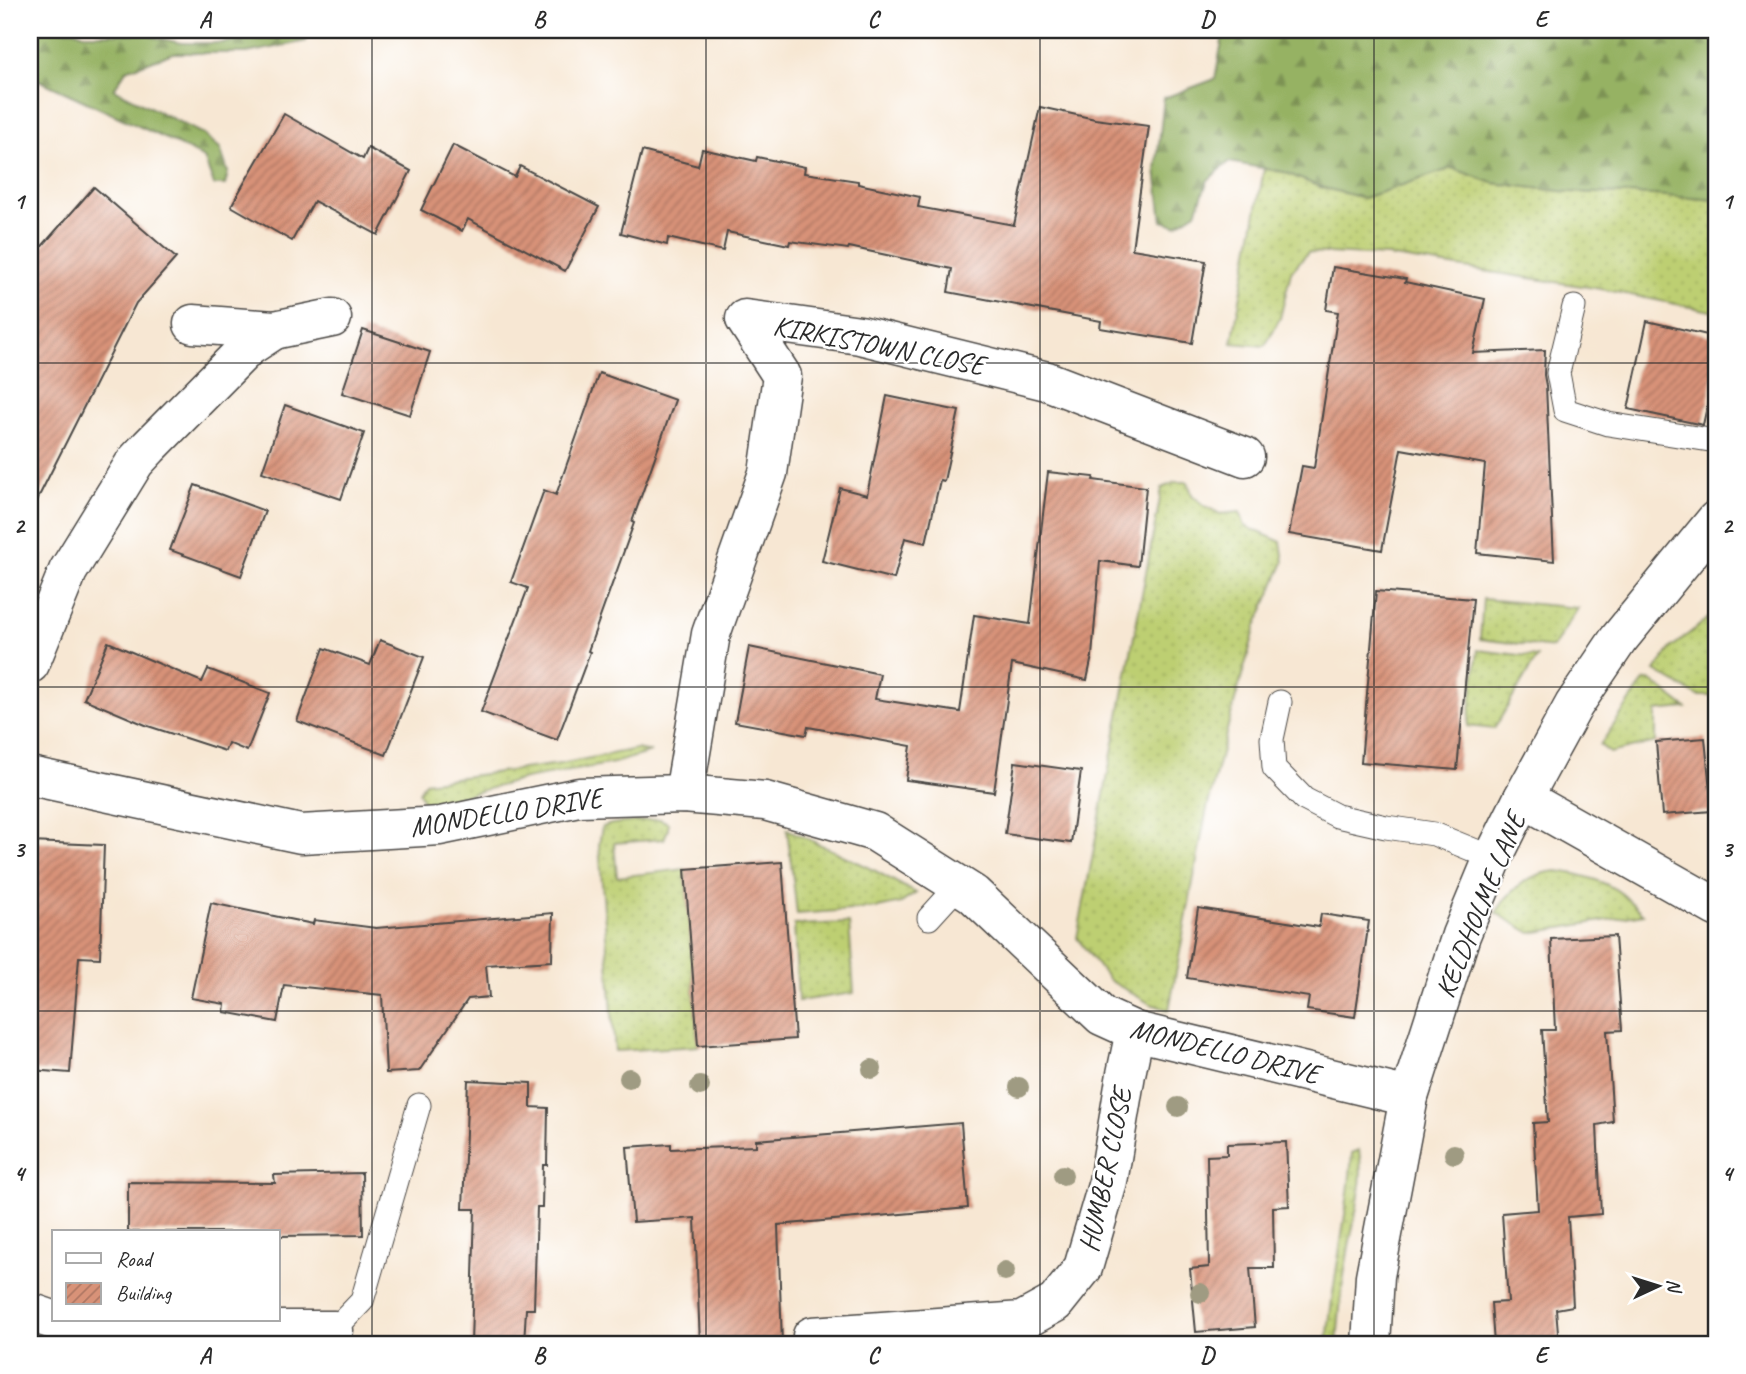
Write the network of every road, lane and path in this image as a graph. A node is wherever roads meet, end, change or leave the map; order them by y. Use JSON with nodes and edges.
{"nodes":[{"id":1,"x":1574,"y":307,"type":"dead end"},
{"id":2,"x":332,"y":318,"type":"dead end"},
{"id":3,"x":193,"y":324,"type":"dead end"},
{"id":4,"x":274,"y":330,"type":"junction"},
{"id":5,"x":1716,"y":441,"type":"edge"},
{"id":6,"x":1245,"y":457,"type":"dead end"},
{"id":7,"x":1716,"y":520,"type":"edge"},
{"id":8,"x":30,"y":664,"type":"edge"},
{"id":9,"x":1280,"y":702,"type":"dead end"},
{"id":10,"x":30,"y":776,"type":"edge"},
{"id":11,"x":684,"y":794,"type":"junction"},
{"id":12,"x":1523,"y":798,"type":"junction"},
{"id":13,"x":1493,"y":858,"type":"junction"},
{"id":14,"x":959,"y":885,"type":"junction"},
{"id":15,"x":1716,"y":907,"type":"edge"},
{"id":16,"x":929,"y":918,"type":"dead end"},
{"id":17,"x":1135,"y":1031,"type":"junction"},
{"id":18,"x":1409,"y":1097,"type":"junction"},
{"id":19,"x":419,"y":1105,"type":"dead end"},
{"id":20,"x":30,"y":1312,"type":"edge"},
{"id":21,"x":52,"y":1318,"type":"edge"},
{"id":22,"x":64,"y":1322,"type":"edge"},
{"id":23,"x":334,"y":1330,"type":"joint"},
{"id":24,"x":95,"y":1331,"type":"edge"},
{"id":25,"x":812,"y":1336,"type":"dead end"},
{"id":26,"x":1371,"y":1344,"type":"edge"}],
"edges":[{"from":1,"to":5,"type":"lane"},
{"from":2,"to":4,"type":"street"},
{"from":3,"to":4,"type":"street"},
{"from":4,"to":8,"type":"street"},
{"from":6,"to":11,"type":"street","name":"KIRKISTOWN CLOSE"},
{"from":7,"to":12,"type":"street","name":"KELDHOLME LANE"},
{"from":9,"to":13,"type":"lane"},
{"from":10,"to":11,"type":"street","name":"MONDELLO DRIVE"},
{"from":11,"to":14,"type":"street","name":"MONDELLO DRIVE"},
{"from":12,"to":13,"type":"street","name":"KELDHOLME LANE"},
{"from":12,"to":15,"type":"street"},
{"from":13,"to":18,"type":"street","name":"KELDHOLME LANE"},
{"from":14,"to":16,"type":"lane"},
{"from":14,"to":17,"type":"street","name":"MONDELLO DRIVE"},
{"from":17,"to":18,"type":"street","name":"MONDELLO DRIVE"},
{"from":17,"to":25,"type":"street","name":"HUMBER CLOSE"},
{"from":18,"to":26,"type":"street","name":"KELDHOLME LANE"},
{"from":19,"to":23,"type":"lane"},
{"from":20,"to":21,"type":"street"},
{"from":22,"to":24,"type":"street"},
{"from":23,"to":24,"type":"street"}]}
